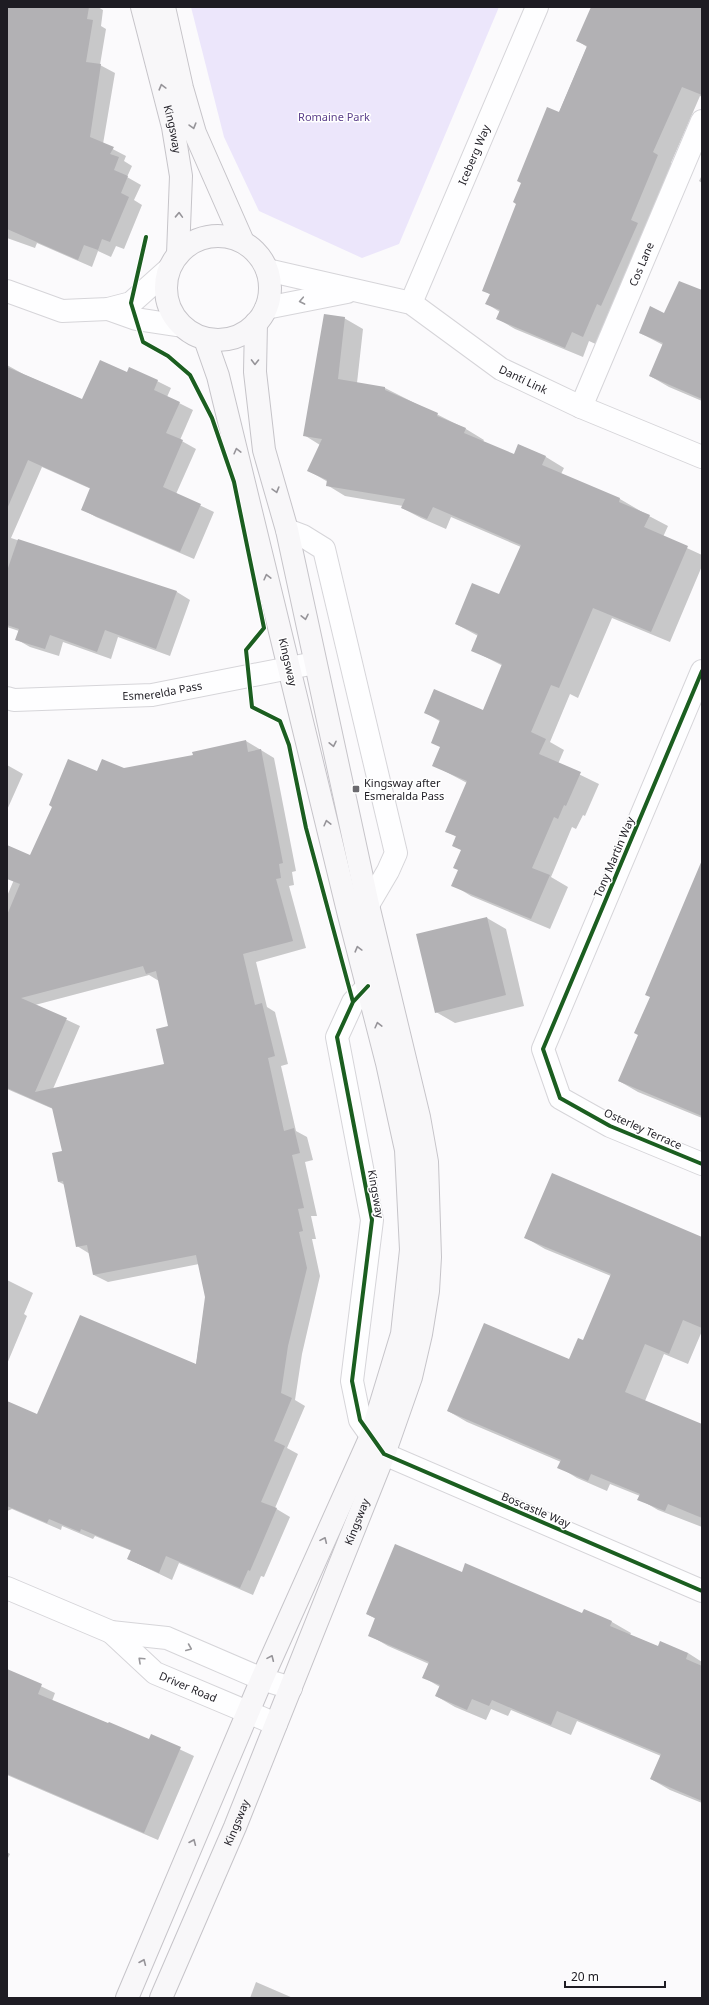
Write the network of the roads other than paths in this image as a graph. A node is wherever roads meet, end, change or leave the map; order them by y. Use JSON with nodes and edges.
{"nodes":[{"id":1,"x":142,"y":7,"type":"edge"},
{"id":2,"x":164,"y":7,"type":"edge"},
{"id":3,"x":536,"y":7,"type":"edge"},
{"id":4,"x":702,"y":121,"type":"edge"},
{"id":5,"x":243,"y":242,"type":"junction"},
{"id":6,"x":174,"y":262,"type":"junction"},
{"id":7,"x":267,"y":270,"type":"junction"},
{"id":8,"x":7,"y":291,"type":"edge"},
{"id":9,"x":354,"y":291,"type":"junction"},
{"id":10,"x":411,"y":303,"type":"junction"},
{"id":11,"x":108,"y":309,"type":"junction"},
{"id":12,"x":261,"y":316,"type":"junction"},
{"id":13,"x":182,"y":326,"type":"junction"},
{"id":14,"x":205,"y":339,"type":"junction"},
{"id":15,"x":581,"y":407,"type":"junction"},
{"id":16,"x":702,"y":457,"type":"edge"},
{"id":17,"x":287,"y":530,"type":"junction"},
{"id":18,"x":316,"y":663,"type":"junction"},
{"id":19,"x":290,"y":669,"type":"junction"},
{"id":20,"x":702,"y":671,"type":"edge"},
{"id":21,"x":7,"y":698,"type":"edge"},
{"id":22,"x":368,"y":905,"type":"junction"},
{"id":23,"x":368,"y":986,"type":"junction"},
{"id":24,"x":543,"y":1049,"type":"joint"},
{"id":25,"x":702,"y":1164,"type":"edge"},
{"id":26,"x":371,"y":1436,"type":"junction"},
{"id":27,"x":384,"y":1454,"type":"junction"},
{"id":28,"x":7,"y":1588,"type":"edge"},
{"id":29,"x":702,"y":1590,"type":"edge"},
{"id":30,"x":111,"y":1632,"type":"junction"},
{"id":31,"x":262,"y":1679,"type":"junction"},
{"id":32,"x":291,"y":1688,"type":"junction"},
{"id":33,"x":248,"y":1712,"type":"junction"},
{"id":34,"x":276,"y":1724,"type":"junction"},
{"id":35,"x":127,"y":1998,"type":"edge"},
{"id":36,"x":161,"y":1998,"type":"edge"}],
"edges":[{"from":6,"to":1,"type":"main road","name":"Kingsway","one_way":true},
{"from":2,"to":5,"type":"main road","name":"Kingsway","one_way":true},
{"from":3,"to":10,"type":"street","name":"Iceberg Way"},
{"from":4,"to":15,"type":"street","name":"Cos Lane"},
{"from":5,"to":6,"type":"main road","name":"Kingsway"},
{"from":5,"to":7,"type":"main road","name":"Kingsway"},
{"from":6,"to":11,"type":"street"},
{"from":6,"to":13,"type":"main road","name":"Kingsway"},
{"from":7,"to":9,"type":"street","name":"Danti Link"},
{"from":7,"to":12,"type":"main road","name":"Kingsway"},
{"from":8,"to":11,"type":"street"},
{"from":9,"to":10,"type":"street","name":"Danti Link"},
{"from":9,"to":12,"type":"street","name":"Danti Link","one_way":true},
{"from":10,"to":15,"type":"street","name":"Danti Link"},
{"from":11,"to":13,"type":"street"},
{"from":12,"to":14,"type":"main road","name":"Kingsway"},
{"from":12,"to":17,"type":"main road","name":"Kingsway","one_way":true},
{"from":13,"to":14,"type":"main road","name":"Kingsway"},
{"from":19,"to":14,"type":"main road","name":"Kingsway","one_way":true},
{"from":15,"to":16,"type":"street","name":"Danti Link"},
{"from":17,"to":18,"type":"main road","name":"Kingsway","one_way":true},
{"from":17,"to":22,"type":"street"},
{"from":18,"to":19,"type":"street","name":"Esmerelda Pass"},
{"from":18,"to":22,"type":"main road","name":"Kingsway","one_way":true},
{"from":19,"to":21,"type":"street","name":"Esmerelda Pass"},
{"from":23,"to":19,"type":"main road","name":"Kingsway","one_way":true},
{"from":20,"to":24,"type":"street","name":"Tony Martin Way"},
{"from":22,"to":27,"type":"main road","name":"Kingsway"},
{"from":26,"to":23,"type":"main road","name":"Kingsway","one_way":true},
{"from":23,"to":26,"type":"street","name":"Kingsway"},
{"from":24,"to":25,"type":"street","name":"Osterley Terrace"},
{"from":26,"to":27,"type":"street"},
{"from":31,"to":26,"type":"main road","name":"Kingsway","one_way":true},
{"from":27,"to":29,"type":"street","name":"Boscastle Way"},
{"from":27,"to":32,"type":"main road","name":"Kingsway"},
{"from":28,"to":30,"type":"street","name":"Driver Road"},
{"from":30,"to":31,"type":"street","name":"Driver Road","one_way":true},
{"from":33,"to":30,"type":"street","name":"Driver Road","one_way":true},
{"from":31,"to":32,"type":"street","name":"Driver Road"},
{"from":31,"to":33,"type":"main road","name":"Kingsway"},
{"from":32,"to":34,"type":"main road","name":"Kingsway"},
{"from":33,"to":34,"type":"street","name":"Driver Road"},
{"from":35,"to":33,"type":"main road","name":"Kingsway","one_way":true},
{"from":34,"to":36,"type":"main road","name":"Kingsway"}]}
